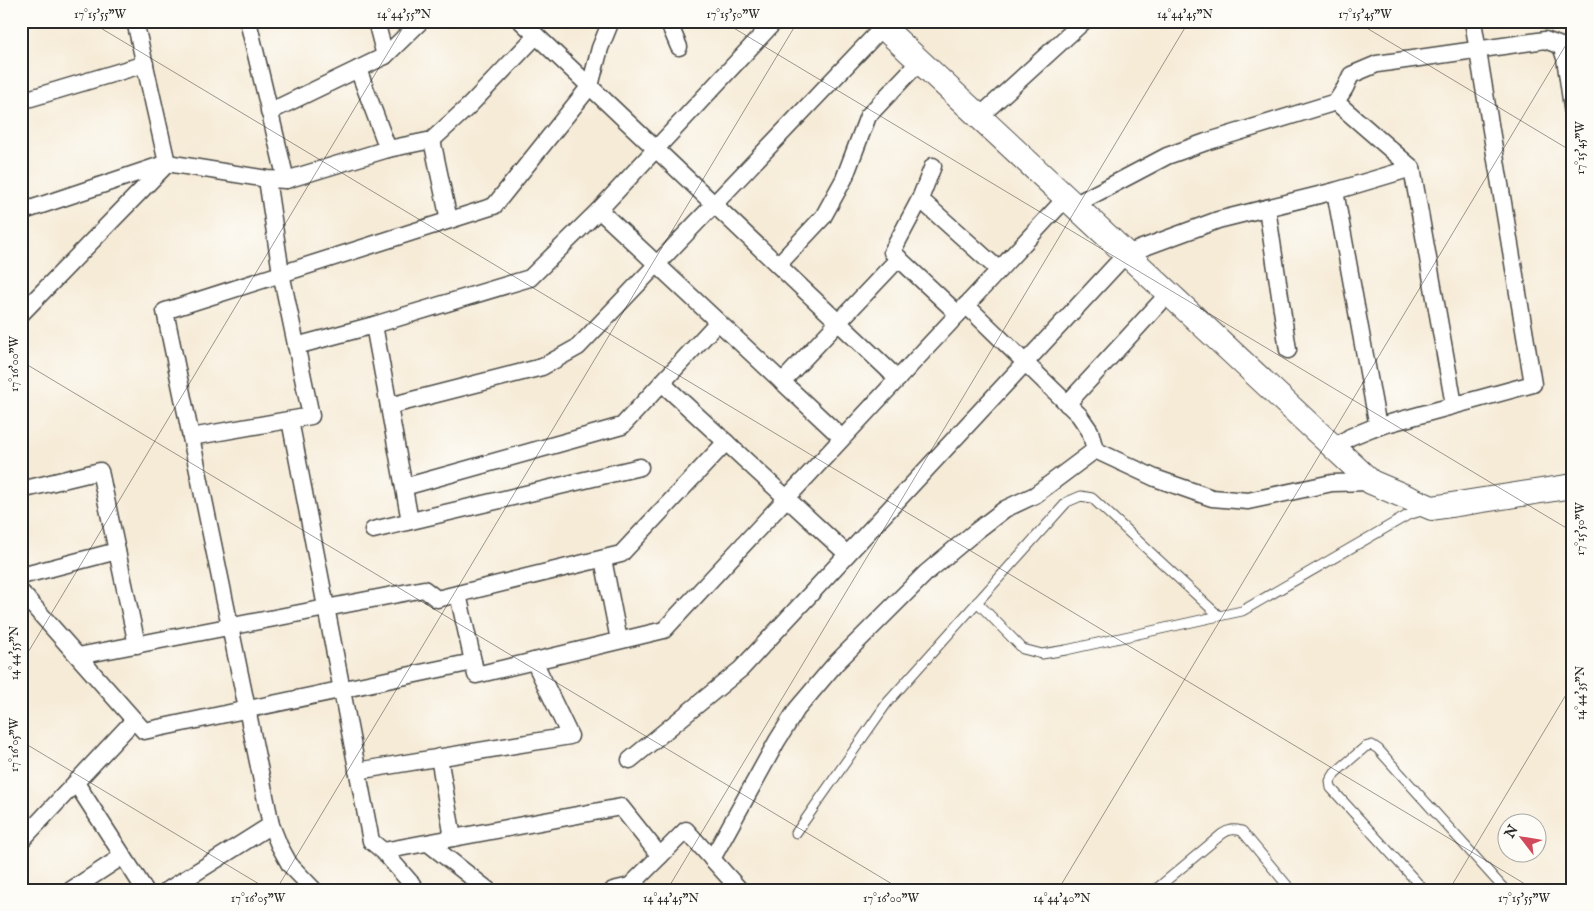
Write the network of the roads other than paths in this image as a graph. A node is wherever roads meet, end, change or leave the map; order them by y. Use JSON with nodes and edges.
{"nodes":[{"id":1,"x":135,"y":21,"type":"edge"},
{"id":2,"x":248,"y":21,"type":"edge"},
{"id":3,"x":376,"y":21,"type":"edge"},
{"id":4,"x":421,"y":21,"type":"edge"},
{"id":5,"x":520,"y":21,"type":"edge"},
{"id":6,"x":611,"y":21,"type":"edge"},
{"id":7,"x":668,"y":21,"type":"edge"},
{"id":8,"x":775,"y":21,"type":"edge"},
{"id":9,"x":1084,"y":21,"type":"edge"},
{"id":10,"x":1473,"y":21,"type":"edge"},
{"id":11,"x":882,"y":24,"type":"edge"},
{"id":12,"x":536,"y":36,"type":"junction"},
{"id":13,"x":1573,"y":41,"type":"edge"},
{"id":14,"x":679,"y":47,"type":"dead end"},
{"id":15,"x":1476,"y":50,"type":"junction"},
{"id":16,"x":385,"y":56,"type":"junction"},
{"id":17,"x":1565,"y":58,"type":"junction"},
{"id":18,"x":920,"y":61,"type":"junction"},
{"id":19,"x":145,"y":64,"type":"junction"},
{"id":20,"x":358,"y":69,"type":"junction"},
{"id":21,"x":590,"y":86,"type":"junction"},
{"id":22,"x":21,"y":101,"type":"edge"},
{"id":23,"x":1336,"y":102,"type":"junction"},
{"id":24,"x":269,"y":112,"type":"junction"},
{"id":25,"x":1573,"y":114,"type":"edge"},
{"id":26,"x":979,"y":117,"type":"junction"},
{"id":27,"x":432,"y":140,"type":"junction"},
{"id":28,"x":388,"y":149,"type":"junction"},
{"id":29,"x":656,"y":149,"type":"junction"},
{"id":30,"x":167,"y":163,"type":"junction"},
{"id":31,"x":933,"y":166,"type":"dead end"},
{"id":32,"x":1412,"y":168,"type":"junction"},
{"id":33,"x":267,"y":179,"type":"junction"},
{"id":34,"x":286,"y":180,"type":"junction"},
{"id":35,"x":1335,"y":191,"type":"junction"},
{"id":36,"x":920,"y":199,"type":"junction"},
{"id":37,"x":1070,"y":201,"type":"junction"},
{"id":38,"x":714,"y":204,"type":"junction"},
{"id":39,"x":1268,"y":208,"type":"junction"},
{"id":40,"x":600,"y":210,"type":"junction"},
{"id":41,"x":21,"y":212,"type":"edge"},
{"id":42,"x":449,"y":220,"type":"junction"},
{"id":43,"x":1126,"y":254,"type":"junction"},
{"id":44,"x":899,"y":258,"type":"junction"},
{"id":45,"x":657,"y":264,"type":"junction"},
{"id":46,"x":778,"y":265,"type":"junction"},
{"id":47,"x":999,"y":270,"type":"junction"},
{"id":48,"x":281,"y":273,"type":"junction"},
{"id":49,"x":1168,"y":293,"type":"junction"},
{"id":50,"x":962,"y":310,"type":"junction"},
{"id":51,"x":21,"y":314,"type":"edge"},
{"id":52,"x":718,"y":322,"type":"junction"},
{"id":53,"x":838,"y":322,"type":"junction"},
{"id":54,"x":374,"y":325,"type":"junction"},
{"id":55,"x":296,"y":346,"type":"junction"},
{"id":56,"x":1288,"y":350,"type":"dead end"},
{"id":57,"x":1025,"y":362,"type":"junction"},
{"id":58,"x":898,"y":379,"type":"junction"},
{"id":59,"x":782,"y":382,"type":"junction"},
{"id":60,"x":662,"y":383,"type":"junction"},
{"id":61,"x":1068,"y":404,"type":"junction"},
{"id":62,"x":1454,"y":405,"type":"junction"},
{"id":63,"x":389,"y":406,"type":"junction"},
{"id":64,"x":290,"y":420,"type":"junction"},
{"id":65,"x":1378,"y":426,"type":"junction"},
{"id":66,"x":191,"y":437,"type":"junction"},
{"id":67,"x":842,"y":438,"type":"junction"},
{"id":68,"x":726,"y":442,"type":"junction"},
{"id":69,"x":1334,"y":448,"type":"junction"},
{"id":70,"x":1095,"y":450,"type":"junction"},
{"id":71,"x":640,"y":467,"type":"dead end"},
{"id":72,"x":1371,"y":482,"type":"junction"},
{"id":73,"x":1573,"y":486,"type":"edge"},
{"id":74,"x":404,"y":487,"type":"junction"},
{"id":75,"x":21,"y":490,"type":"edge"},
{"id":76,"x":787,"y":498,"type":"junction"},
{"id":77,"x":1432,"y":508,"type":"junction"},
{"id":78,"x":410,"y":522,"type":"junction"},
{"id":79,"x":373,"y":530,"type":"dead end"},
{"id":80,"x":117,"y":551,"type":"junction"},
{"id":81,"x":847,"y":554,"type":"junction"},
{"id":82,"x":603,"y":559,"type":"junction"},
{"id":83,"x":21,"y":576,"type":"edge"},
{"id":84,"x":21,"y":592,"type":"edge"},
{"id":85,"x":458,"y":594,"type":"junction"},
{"id":86,"x":977,"y":602,"type":"junction"},
{"id":87,"x":326,"y":608,"type":"junction"},
{"id":88,"x":1219,"y":616,"type":"junction"},
{"id":89,"x":230,"y":627,"type":"junction"},
{"id":90,"x":619,"y":640,"type":"junction"},
{"id":91,"x":137,"y":645,"type":"junction"},
{"id":92,"x":78,"y":656,"type":"junction"},
{"id":93,"x":534,"y":661,"type":"junction"},
{"id":94,"x":473,"y":662,"type":"junction"},
{"id":95,"x":342,"y":689,"type":"junction"},
{"id":96,"x":247,"y":709,"type":"junction"},
{"id":97,"x":134,"y":720,"type":"junction"},
{"id":98,"x":439,"y":757,"type":"junction"},
{"id":99,"x":630,"y":760,"type":"dead end"},
{"id":100,"x":358,"y":771,"type":"junction"},
{"id":101,"x":76,"y":782,"type":"junction"},
{"id":102,"x":271,"y":825,"type":"junction"},
{"id":103,"x":796,"y":833,"type":"dead end"},
{"id":104,"x":453,"y":838,"type":"junction"},
{"id":105,"x":21,"y":841,"type":"edge"},
{"id":106,"x":428,"y":843,"type":"junction"},
{"id":107,"x":384,"y":851,"type":"junction"},
{"id":108,"x":123,"y":856,"type":"junction"},
{"id":109,"x":660,"y":856,"type":"junction"},
{"id":110,"x":712,"y":858,"type":"junction"},
{"id":111,"x":311,"y":889,"type":"edge"},
{"id":112,"x":619,"y":889,"type":"edge"},
{"id":113,"x":71,"y":890,"type":"edge"},
{"id":114,"x":145,"y":890,"type":"edge"},
{"id":115,"x":168,"y":890,"type":"edge"},
{"id":116,"x":417,"y":890,"type":"edge"},
{"id":117,"x":488,"y":890,"type":"edge"},
{"id":118,"x":740,"y":890,"type":"edge"},
{"id":119,"x":1155,"y":890,"type":"edge"},
{"id":120,"x":1291,"y":890,"type":"edge"},
{"id":121,"x":1424,"y":890,"type":"edge"},
{"id":122,"x":1505,"y":890,"type":"edge"}],
"edges":[{"from":1,"to":19,"type":"street"},
{"from":2,"to":24,"type":"street"},
{"from":3,"to":16,"type":"street"},
{"from":4,"to":16,"type":"street"},
{"from":5,"to":12,"type":"street"},
{"from":6,"to":21,"type":"street"},
{"from":7,"to":14,"type":"street"},
{"from":8,"to":29,"type":"street"},
{"from":9,"to":26,"type":"street"},
{"from":10,"to":15,"type":"street"},
{"from":11,"to":18,"type":"street"},
{"from":11,"to":38,"type":"street"},
{"from":12,"to":21,"type":"street"},
{"from":12,"to":27,"type":"street"},
{"from":13,"to":17,"type":"street"},
{"from":15,"to":17,"type":"street"},
{"from":15,"to":23,"type":"street"},
{"from":15,"to":62,"type":"street"},
{"from":16,"to":20,"type":"street"},
{"from":17,"to":25,"type":"street"},
{"from":18,"to":26,"type":"street"},
{"from":18,"to":46,"type":"street"},
{"from":19,"to":22,"type":"street"},
{"from":19,"to":30,"type":"street"},
{"from":20,"to":24,"type":"street"},
{"from":20,"to":28,"type":"street"},
{"from":21,"to":29,"type":"street"},
{"from":21,"to":42,"type":"street"},
{"from":23,"to":32,"type":"street"},
{"from":23,"to":37,"type":"street"},
{"from":24,"to":34,"type":"street"},
{"from":26,"to":37,"type":"street"},
{"from":27,"to":28,"type":"street"},
{"from":27,"to":42,"type":"street"},
{"from":28,"to":34,"type":"street"},
{"from":29,"to":38,"type":"street"},
{"from":29,"to":40,"type":"street"},
{"from":30,"to":33,"type":"street"},
{"from":30,"to":41,"type":"street"},
{"from":30,"to":51,"type":"street"},
{"from":31,"to":36,"type":"street"},
{"from":32,"to":35,"type":"street"},
{"from":32,"to":62,"type":"street"},
{"from":33,"to":34,"type":"street"},
{"from":33,"to":48,"type":"street"},
{"from":35,"to":39,"type":"street"},
{"from":35,"to":65,"type":"street"},
{"from":36,"to":44,"type":"street"},
{"from":36,"to":47,"type":"street"},
{"from":37,"to":43,"type":"street"},
{"from":37,"to":47,"type":"street"},
{"from":38,"to":45,"type":"street"},
{"from":38,"to":46,"type":"street"},
{"from":39,"to":43,"type":"street"},
{"from":39,"to":56,"type":"street"},
{"from":40,"to":45,"type":"street"},
{"from":40,"to":54,"type":"street"},
{"from":42,"to":48,"type":"street"},
{"from":43,"to":49,"type":"street"},
{"from":43,"to":57,"type":"street"},
{"from":44,"to":50,"type":"street"},
{"from":44,"to":53,"type":"street"},
{"from":45,"to":52,"type":"street"},
{"from":45,"to":63,"type":"street"},
{"from":46,"to":53,"type":"street"},
{"from":47,"to":50,"type":"street"},
{"from":48,"to":55,"type":"street"},
{"from":48,"to":66,"type":"street"},
{"from":49,"to":61,"type":"street"},
{"from":49,"to":69,"type":"street"},
{"from":50,"to":57,"type":"street"},
{"from":50,"to":58,"type":"street"},
{"from":52,"to":59,"type":"street"},
{"from":52,"to":60,"type":"street"},
{"from":53,"to":58,"type":"street"},
{"from":53,"to":59,"type":"street"},
{"from":54,"to":55,"type":"street"},
{"from":54,"to":63,"type":"street"},
{"from":55,"to":64,"type":"street"},
{"from":57,"to":61,"type":"street"},
{"from":57,"to":81,"type":"street"},
{"from":58,"to":67,"type":"street"},
{"from":59,"to":67,"type":"street"},
{"from":60,"to":68,"type":"street"},
{"from":60,"to":74,"type":"street"},
{"from":61,"to":70,"type":"street"},
{"from":62,"to":65,"type":"street"},
{"from":63,"to":74,"type":"street"},
{"from":64,"to":66,"type":"street"},
{"from":64,"to":87,"type":"street"},
{"from":65,"to":69,"type":"street"},
{"from":66,"to":89,"type":"street"},
{"from":67,"to":76,"type":"street"},
{"from":68,"to":76,"type":"street"},
{"from":68,"to":82,"type":"street"},
{"from":69,"to":72,"type":"street"},
{"from":70,"to":72,"type":"street"},
{"from":70,"to":110,"type":"street"},
{"from":71,"to":78,"type":"street"},
{"from":72,"to":77,"type":"street"},
{"from":73,"to":77,"type":"street"},
{"from":74,"to":78,"type":"street"},
{"from":75,"to":80,"type":"street"},
{"from":76,"to":81,"type":"street"},
{"from":76,"to":90,"type":"street"},
{"from":77,"to":88,"type":"lane"},
{"from":78,"to":79,"type":"street"},
{"from":80,"to":83,"type":"street"},
{"from":80,"to":91,"type":"street"},
{"from":81,"to":99,"type":"street"},
{"from":82,"to":85,"type":"street"},
{"from":82,"to":90,"type":"street"},
{"from":84,"to":92,"type":"street"},
{"from":85,"to":87,"type":"street"},
{"from":85,"to":94,"type":"street"},
{"from":86,"to":88,"type":"lane"},
{"from":86,"to":88,"type":"lane"},
{"from":86,"to":103,"type":"lane"},
{"from":87,"to":89,"type":"street"},
{"from":87,"to":95,"type":"street"},
{"from":89,"to":91,"type":"street"},
{"from":89,"to":96,"type":"street"},
{"from":90,"to":93,"type":"street"},
{"from":91,"to":92,"type":"street"},
{"from":92,"to":97,"type":"street"},
{"from":93,"to":94,"type":"street"},
{"from":93,"to":98,"type":"street"},
{"from":94,"to":95,"type":"street"},
{"from":95,"to":96,"type":"street"},
{"from":95,"to":100,"type":"street"},
{"from":96,"to":97,"type":"street"},
{"from":96,"to":102,"type":"street"},
{"from":97,"to":101,"type":"street"},
{"from":98,"to":100,"type":"street"},
{"from":98,"to":104,"type":"street"},
{"from":100,"to":107,"type":"street"},
{"from":101,"to":105,"type":"street"},
{"from":101,"to":108,"type":"street"},
{"from":102,"to":111,"type":"street"},
{"from":102,"to":115,"type":"street"},
{"from":104,"to":106,"type":"street"},
{"from":104,"to":109,"type":"street"},
{"from":106,"to":107,"type":"street"},
{"from":106,"to":117,"type":"street"},
{"from":107,"to":116,"type":"street"},
{"from":108,"to":113,"type":"street"},
{"from":108,"to":114,"type":"street"},
{"from":109,"to":110,"type":"street"},
{"from":109,"to":112,"type":"street"},
{"from":110,"to":118,"type":"street"},
{"from":119,"to":120,"type":"lane"},
{"from":121,"to":122,"type":"lane"}]}
